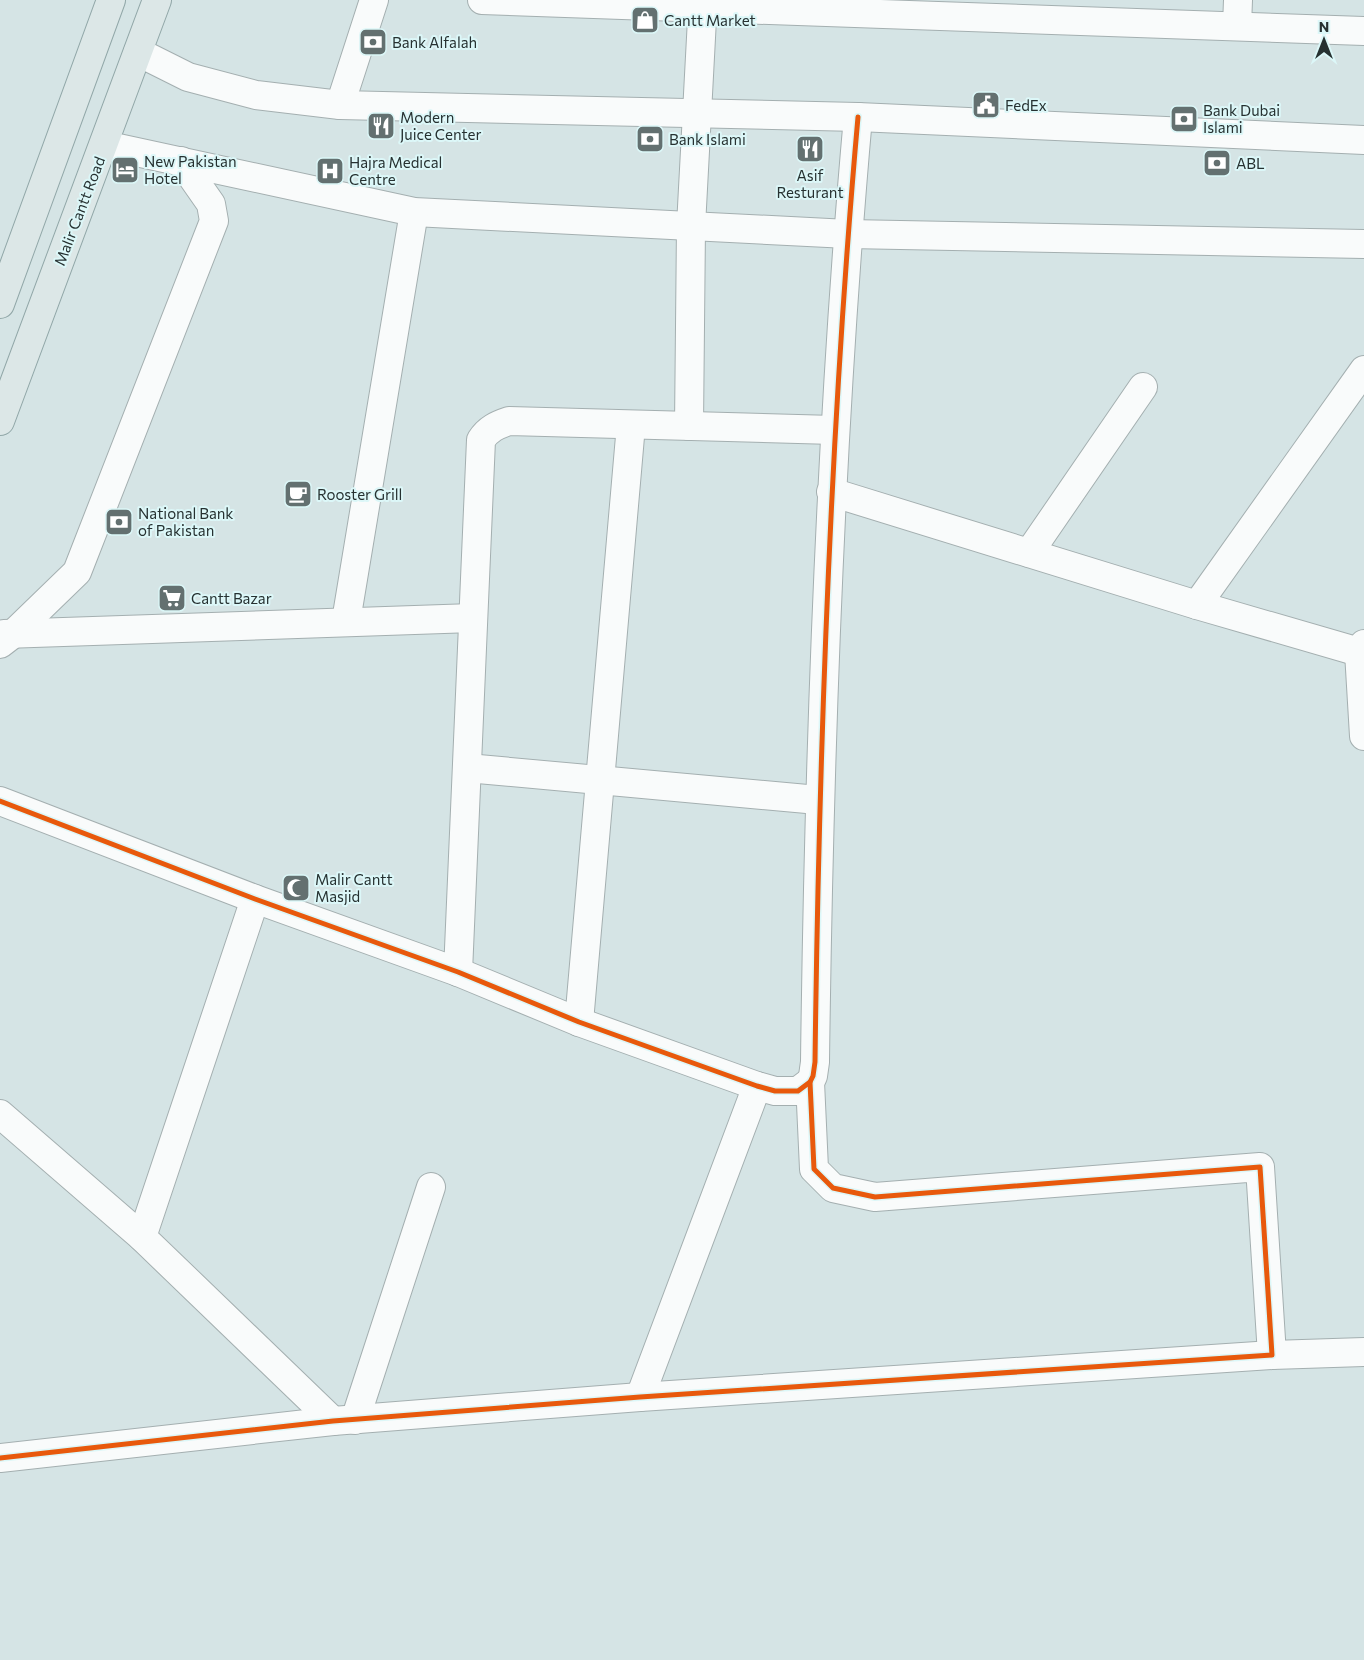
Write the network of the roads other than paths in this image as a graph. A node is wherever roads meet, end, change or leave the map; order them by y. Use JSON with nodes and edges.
{"nodes":[{"id":1,"x":111,"y":0,"type":"edge"},
{"id":2,"x":157,"y":0,"type":"edge"},
{"id":3,"x":374,"y":0,"type":"edge"},
{"id":4,"x":482,"y":0,"type":"edge"},
{"id":5,"x":703,"y":4,"type":"edge"},
{"id":6,"x":968,"y":8,"type":"edge"},
{"id":7,"x":1237,"y":13,"type":"edge"},
{"id":8,"x":1364,"y":31,"type":"edge"},
{"id":9,"x":138,"y":52,"type":"junction"},
{"id":10,"x":340,"y":104,"type":"junction"},
{"id":11,"x":698,"y":114,"type":"junction"},
{"id":12,"x":858,"y":117,"type":"junction"},
{"id":13,"x":1364,"y":140,"type":"edge"},
{"id":14,"x":104,"y":145,"type":"junction"},
{"id":15,"x":181,"y":161,"type":"junction"},
{"id":16,"x":414,"y":212,"type":"junction"},
{"id":17,"x":691,"y":226,"type":"junction"},
{"id":18,"x":848,"y":234,"type":"junction"},
{"id":19,"x":1364,"y":244,"type":"edge"},
{"id":20,"x":0,"y":304,"type":"edge"},
{"id":21,"x":1364,"y":370,"type":"edge"},
{"id":22,"x":1143,"y":387,"type":"dead end"},
{"id":23,"x":0,"y":421,"type":"edge"},
{"id":24,"x":631,"y":425,"type":"junction"},
{"id":25,"x":689,"y":426,"type":"junction"},
{"id":26,"x":834,"y":430,"type":"junction"},
{"id":27,"x":831,"y":492,"type":"junction"},
{"id":28,"x":1029,"y":553,"type":"junction"},
{"id":29,"x":1198,"y":605,"type":"junction"},
{"id":30,"x":473,"y":618,"type":"junction"},
{"id":31,"x":346,"y":621,"type":"junction"},
{"id":32,"x":4,"y":637,"type":"edge"},
{"id":33,"x":1362,"y":651,"type":"edge"},
{"id":34,"x":1364,"y":736,"type":"edge"},
{"id":35,"x":467,"y":768,"type":"junction"},
{"id":36,"x":600,"y":780,"type":"junction"},
{"id":37,"x":818,"y":800,"type":"junction"},
{"id":38,"x":1,"y":804,"type":"edge"},
{"id":39,"x":255,"y":899,"type":"junction"},
{"id":40,"x":458,"y":972,"type":"junction"},
{"id":41,"x":579,"y":1022,"type":"junction"},
{"id":42,"x":810,"y":1082,"type":"junction"},
{"id":43,"x":757,"y":1086,"type":"junction"},
{"id":44,"x":0,"y":1114,"type":"edge"},
{"id":45,"x":431,"y":1187,"type":"dead end"},
{"id":46,"x":142,"y":1237,"type":"junction"},
{"id":47,"x":1364,"y":1352,"type":"edge"},
{"id":48,"x":1272,"y":1355,"type":"junction"},
{"id":49,"x":640,"y":1398,"type":"junction"},
{"id":50,"x":344,"y":1420,"type":"junction"},
{"id":51,"x":0,"y":1458,"type":"edge"}],
"edges":[{"from":1,"to":20,"type":"main road"},
{"from":2,"to":9,"type":"main road","name":"Malir Cantt Road"},
{"from":3,"to":10,"type":"street"},
{"from":4,"to":5,"type":"street"},
{"from":5,"to":6,"type":"street"},
{"from":5,"to":11,"type":"street"},
{"from":6,"to":7,"type":"street"},
{"from":7,"to":8,"type":"street"},
{"from":9,"to":10,"type":"street"},
{"from":9,"to":14,"type":"main road","name":"Malir Cantt Road"},
{"from":10,"to":11,"type":"street"},
{"from":11,"to":12,"type":"street"},
{"from":11,"to":17,"type":"street"},
{"from":12,"to":13,"type":"street"},
{"from":12,"to":18,"type":"street"},
{"from":14,"to":15,"type":"street"},
{"from":14,"to":23,"type":"main road","name":"Malir Cantt Road"},
{"from":15,"to":16,"type":"street"},
{"from":15,"to":32,"type":"street"},
{"from":16,"to":17,"type":"street"},
{"from":16,"to":31,"type":"street"},
{"from":17,"to":18,"type":"street"},
{"from":17,"to":25,"type":"street"},
{"from":18,"to":19,"type":"street"},
{"from":18,"to":26,"type":"street"},
{"from":21,"to":29,"type":"street"},
{"from":22,"to":28,"type":"street"},
{"from":24,"to":25,"type":"street"},
{"from":24,"to":30,"type":"street"},
{"from":24,"to":36,"type":"street"},
{"from":25,"to":26,"type":"street"},
{"from":26,"to":27,"type":"street"},
{"from":27,"to":28,"type":"street"},
{"from":27,"to":37,"type":"street"},
{"from":28,"to":29,"type":"street"},
{"from":29,"to":33,"type":"street"},
{"from":30,"to":31,"type":"street"},
{"from":30,"to":35,"type":"street"},
{"from":31,"to":32,"type":"street"},
{"from":33,"to":34,"type":"street"},
{"from":35,"to":36,"type":"street"},
{"from":35,"to":40,"type":"street"},
{"from":36,"to":37,"type":"street"},
{"from":36,"to":41,"type":"street"},
{"from":37,"to":42,"type":"street"},
{"from":38,"to":39,"type":"street"},
{"from":39,"to":40,"type":"street"},
{"from":39,"to":46,"type":"street"},
{"from":40,"to":41,"type":"street"},
{"from":41,"to":43,"type":"street"},
{"from":42,"to":43,"type":"street"},
{"from":42,"to":48,"type":"street"},
{"from":43,"to":49,"type":"street"},
{"from":44,"to":46,"type":"street"},
{"from":45,"to":50,"type":"street"},
{"from":46,"to":50,"type":"street"},
{"from":47,"to":48,"type":"street"},
{"from":48,"to":49,"type":"street"},
{"from":49,"to":50,"type":"street"},
{"from":50,"to":51,"type":"street"}]}
